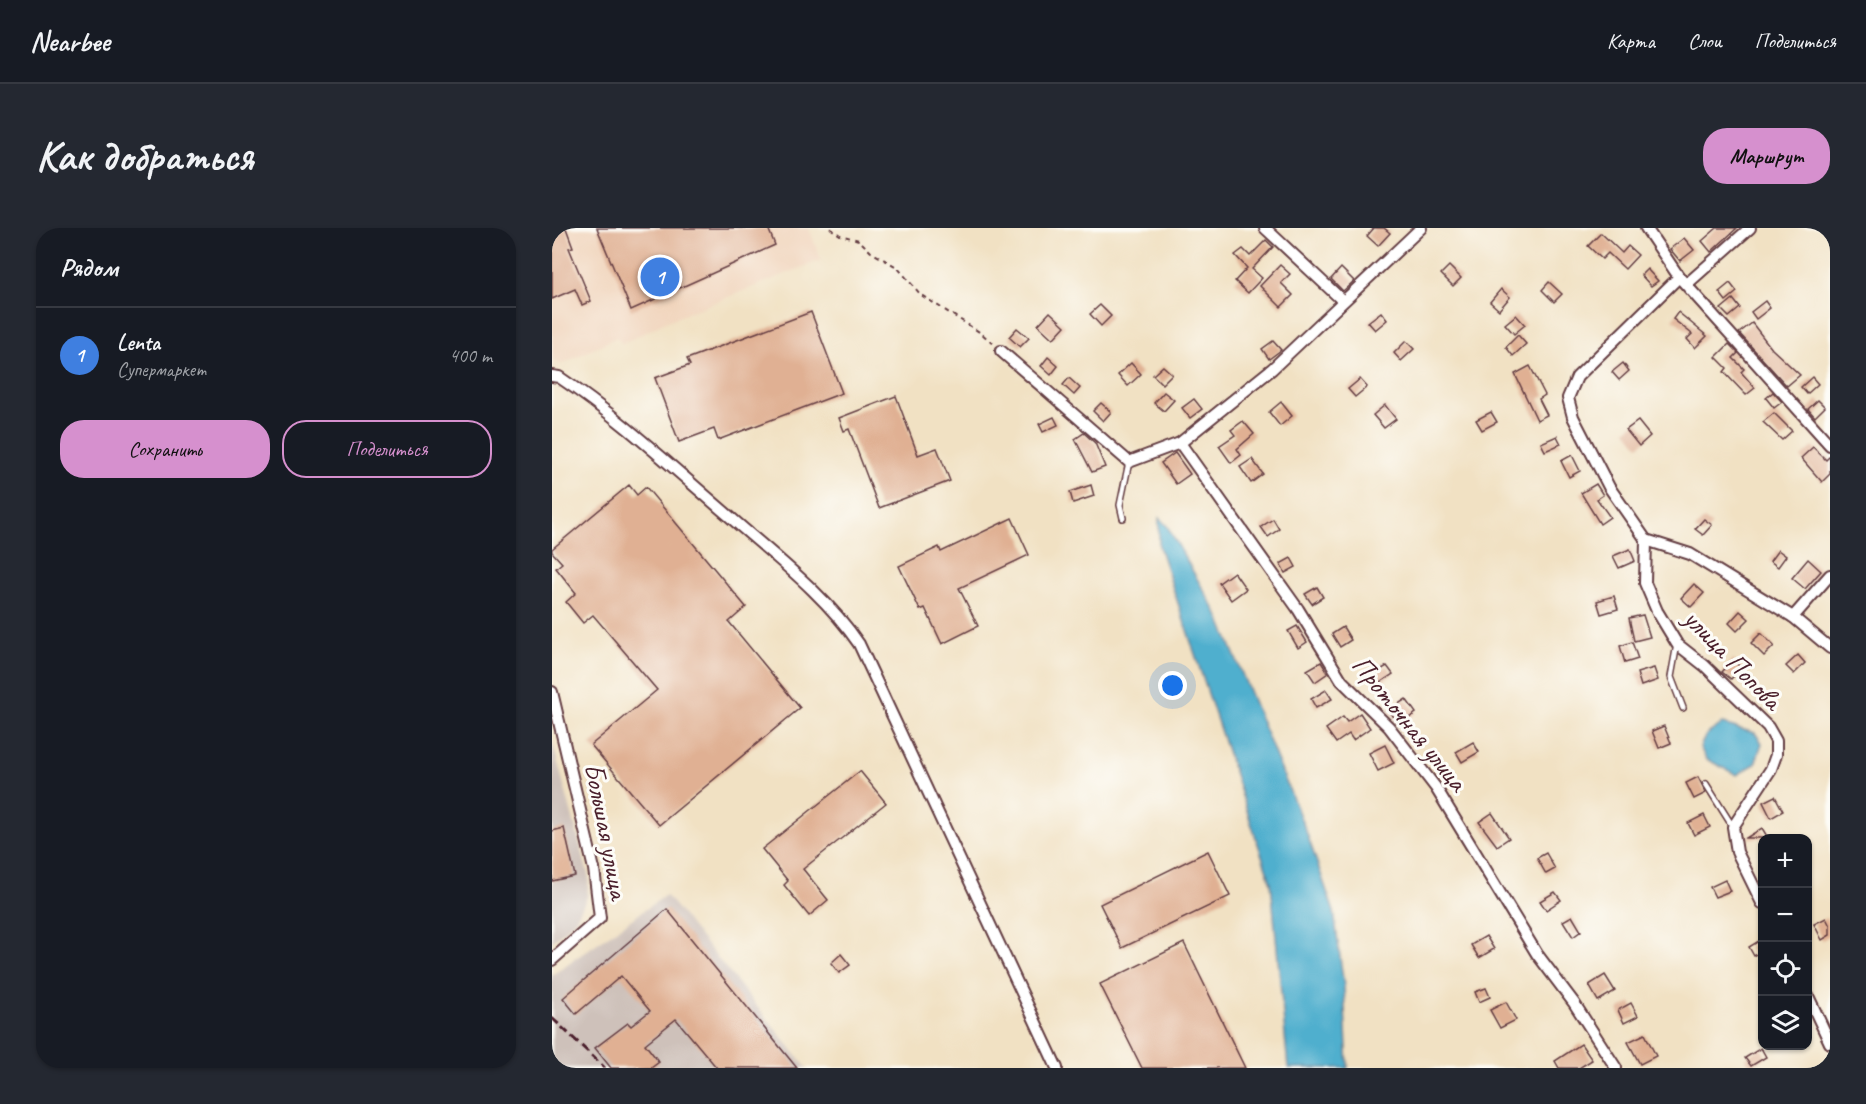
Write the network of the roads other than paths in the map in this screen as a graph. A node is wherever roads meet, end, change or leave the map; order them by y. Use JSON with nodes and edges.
{"nodes":[{"id":1,"x":1264,"y":228,"type":"edge"},
{"id":2,"x":1421,"y":228,"type":"edge"},
{"id":3,"x":1646,"y":228,"type":"edge"},
{"id":4,"x":1750,"y":228,"type":"edge"},
{"id":5,"x":1683,"y":280,"type":"junction"},
{"id":6,"x":1343,"y":301,"type":"junction"},
{"id":7,"x":1001,"y":351,"type":"road end"},
{"id":8,"x":552,"y":376,"type":"edge"},
{"id":9,"x":1180,"y":443,"type":"junction"},
{"id":10,"x":1830,"y":445,"type":"edge"},
{"id":11,"x":1129,"y":462,"type":"junction"},
{"id":12,"x":1123,"y":518,"type":"dead end"},
{"id":13,"x":1646,"y":540,"type":"junction"},
{"id":14,"x":1830,"y":575,"type":"edge"},
{"id":15,"x":1793,"y":617,"type":"junction"},
{"id":16,"x":1677,"y":644,"type":"junction"},
{"id":17,"x":1830,"y":648,"type":"edge"},
{"id":18,"x":552,"y":692,"type":"edge"},
{"id":19,"x":1683,"y":708,"type":"dead end"},
{"id":20,"x":1706,"y":784,"type":"dead end"},
{"id":21,"x":1733,"y":827,"type":"junction"},
{"id":22,"x":1758,"y":895,"type":"edge"},
{"id":23,"x":552,"y":960,"type":"edge"},
{"id":24,"x":1812,"y":1005,"type":"edge"},
{"id":25,"x":1830,"y":1043,"type":"edge"},
{"id":26,"x":1057,"y":1068,"type":"edge"},
{"id":27,"x":1616,"y":1068,"type":"edge"}],
"edges":[{"from":1,"to":6,"type":"street"},
{"from":2,"to":6,"type":"street"},
{"from":3,"to":5,"type":"street"},
{"from":4,"to":5,"type":"street"},
{"from":5,"to":10,"type":"street"},
{"from":5,"to":13,"type":"street"},
{"from":6,"to":9,"type":"street"},
{"from":7,"to":11,"type":"street"},
{"from":8,"to":26,"type":"street"},
{"from":9,"to":11,"type":"street"},
{"from":9,"to":27,"type":"street","name":"Проточная улица"},
{"from":11,"to":12,"type":"lane"},
{"from":13,"to":15,"type":"street","name":"улица Попова"},
{"from":13,"to":16,"type":"street","name":"улица Попова"},
{"from":14,"to":15,"type":"street"},
{"from":15,"to":17,"type":"street","name":"улица Попова"},
{"from":16,"to":19,"type":"lane"},
{"from":16,"to":21,"type":"street","name":"улица Попова"},
{"from":18,"to":23,"type":"street","name":"Большая улица"},
{"from":20,"to":21,"type":"lane"},
{"from":21,"to":22,"type":"street"},
{"from":24,"to":25,"type":"street"}]}
